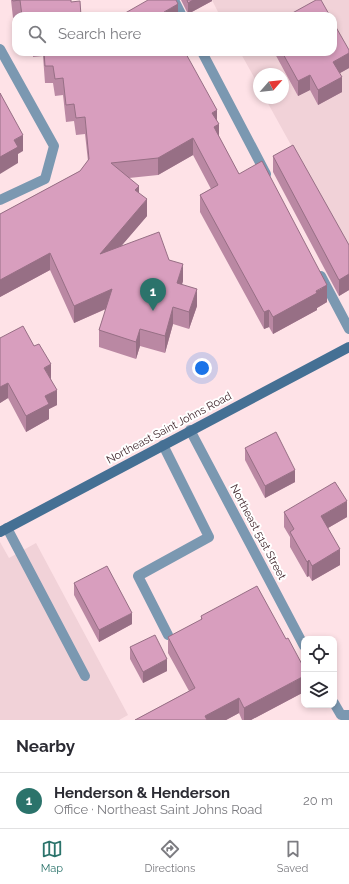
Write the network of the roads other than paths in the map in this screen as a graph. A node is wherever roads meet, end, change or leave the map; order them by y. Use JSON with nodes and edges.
{"nodes":[{"id":1,"x":174,"y":0,"type":"edge"},
{"id":2,"x":180,"y":12,"type":"edge"},
{"id":3,"x":0,"y":49,"type":"edge"},
{"id":4,"x":204,"y":56,"type":"edge"},
{"id":5,"x":272,"y":184,"type":"edge"},
{"id":6,"x":0,"y":200,"type":"edge"},
{"id":7,"x":316,"y":266,"type":"edge"},
{"id":8,"x":349,"y":329,"type":"edge"},
{"id":9,"x":349,"y":347,"type":"edge"},
{"id":10,"x":190,"y":430,"type":"junction"},
{"id":11,"x":163,"y":445,"type":"junction"},
{"id":12,"x":4,"y":530,"type":"edge"},
{"id":13,"x":168,"y":635,"type":"edge"},
{"id":14,"x":301,"y":640,"type":"edge"},
{"id":15,"x":85,"y":676,"type":"dead end"},
{"id":16,"x":337,"y":708,"type":"edge"},
{"id":17,"x":349,"y":715,"type":"edge"}],
"edges":[{"from":1,"to":2,"type":"street"},
{"from":3,"to":6,"type":"street"},
{"from":4,"to":5,"type":"street"},
{"from":7,"to":8,"type":"street"},
{"from":9,"to":10,"type":"main road","name":"Northeast Saint Johns Road"},
{"from":10,"to":11,"type":"main road","name":"Northeast Saint Johns Road"},
{"from":10,"to":14,"type":"street","name":"Northeast 51st Street"},
{"from":11,"to":12,"type":"main road","name":"Northeast Saint Johns Road"},
{"from":11,"to":13,"type":"street"},
{"from":12,"to":15,"type":"street"},
{"from":16,"to":17,"type":"street"}]}
